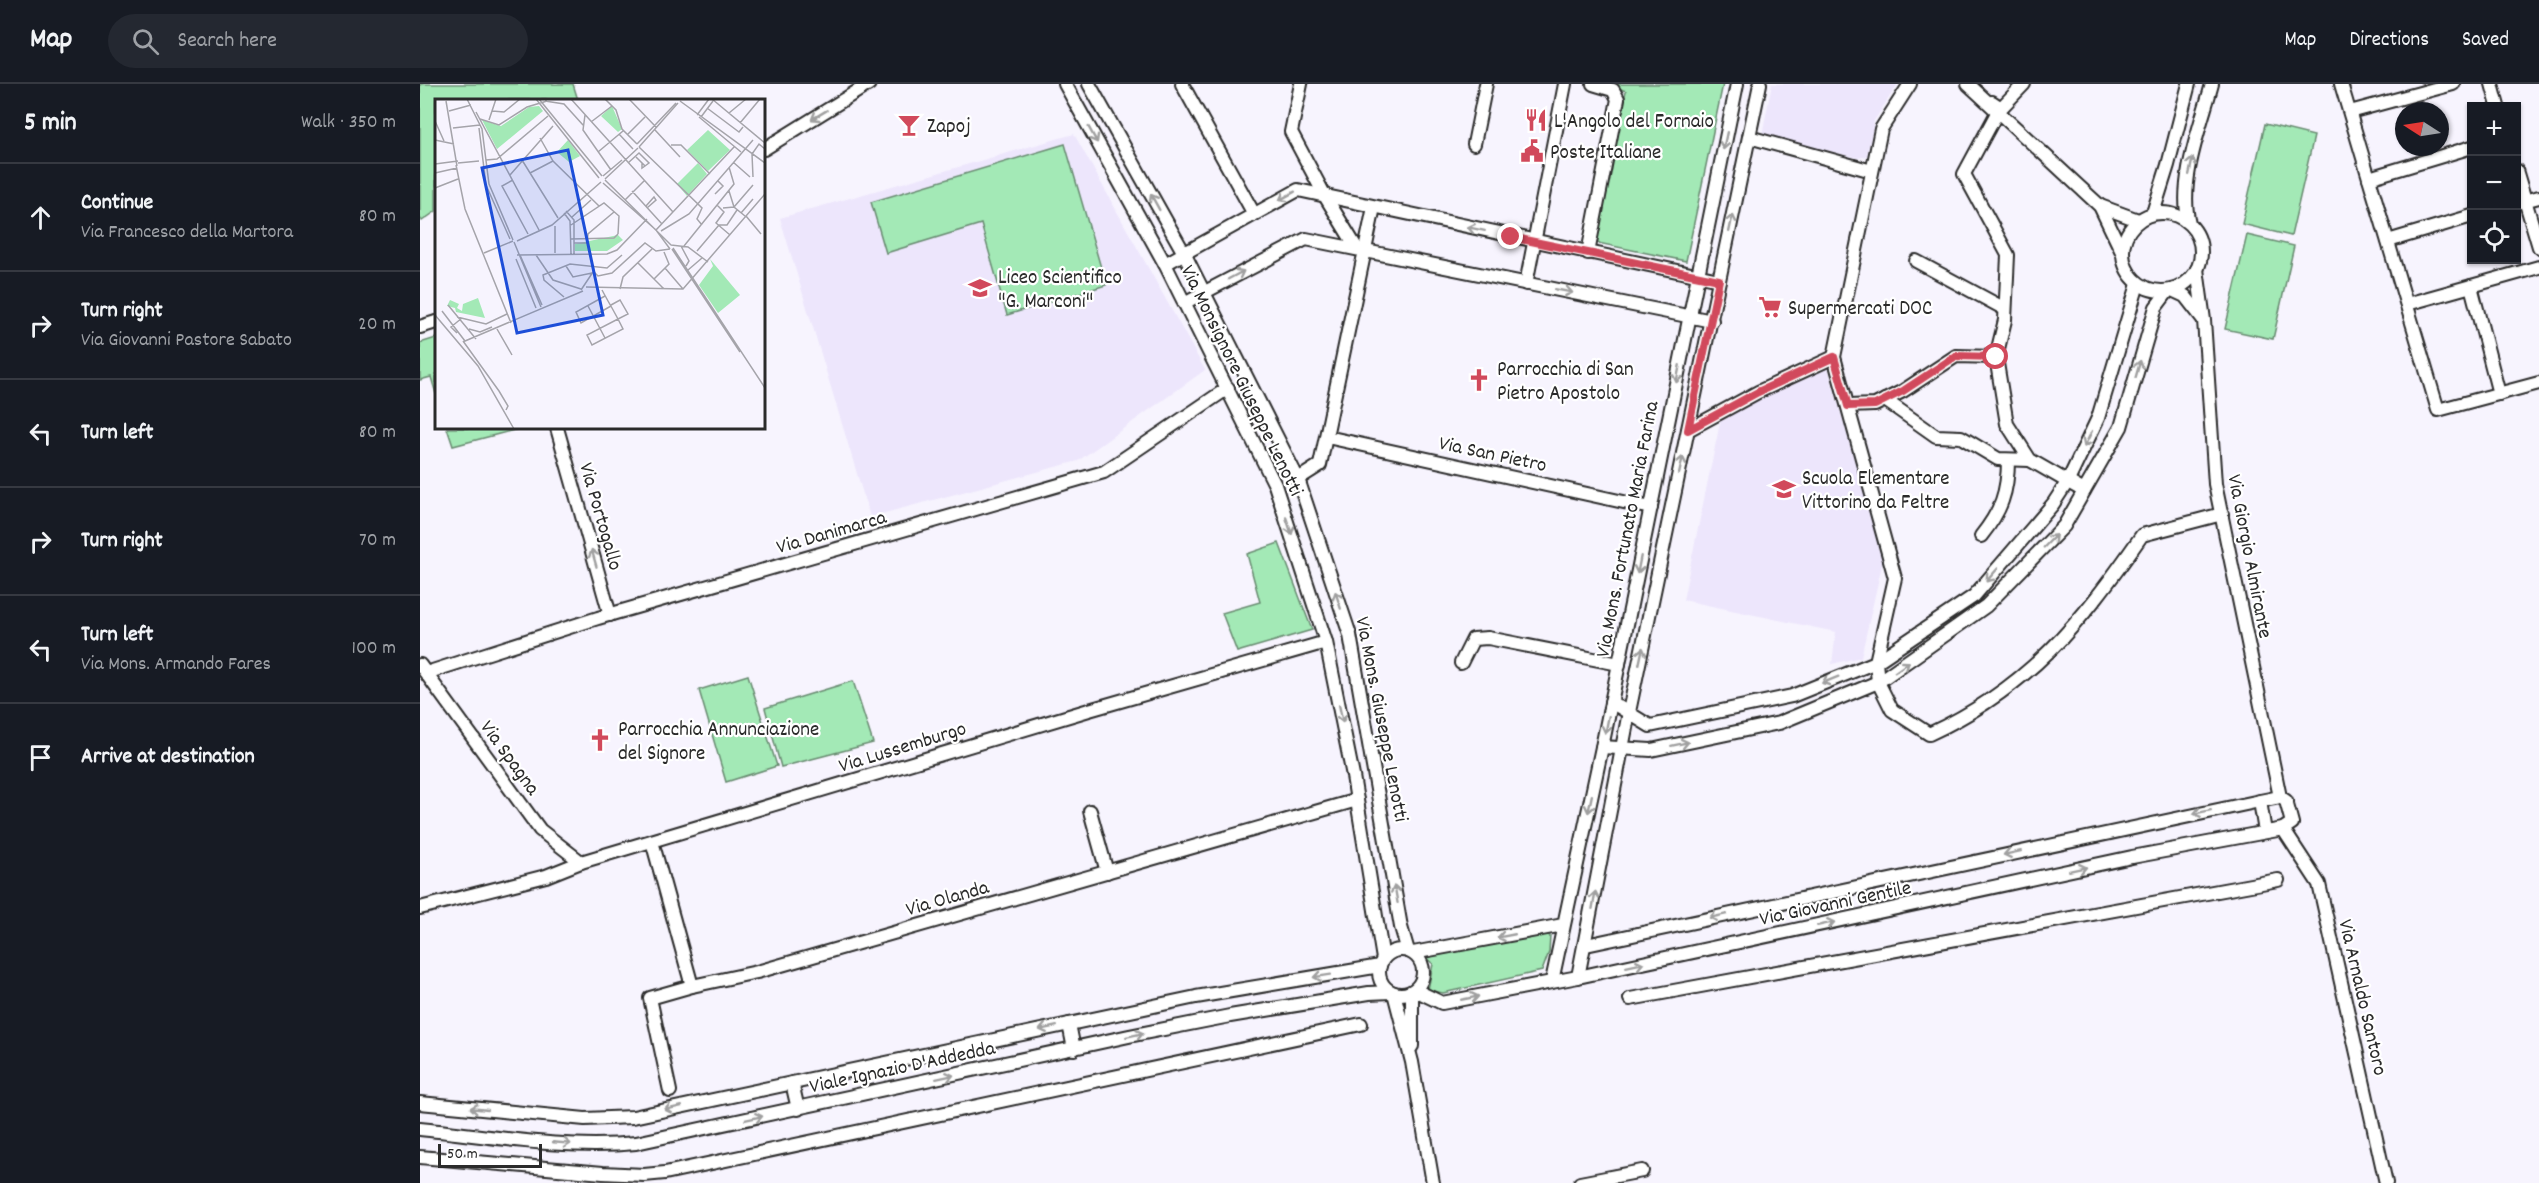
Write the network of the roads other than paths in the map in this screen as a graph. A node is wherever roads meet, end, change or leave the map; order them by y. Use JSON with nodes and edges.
{"nodes":[{"id":1,"x":869,"y":84,"type":"edge"},
{"id":2,"x":1065,"y":84,"type":"edge"},
{"id":3,"x":1089,"y":84,"type":"edge"},
{"id":4,"x":1182,"y":84,"type":"edge"},
{"id":5,"x":1301,"y":84,"type":"edge"},
{"id":6,"x":1486,"y":84,"type":"edge"},
{"id":7,"x":1564,"y":84,"type":"edge"},
{"id":8,"x":1593,"y":84,"type":"edge"},
{"id":9,"x":1737,"y":84,"type":"edge"},
{"id":10,"x":1760,"y":84,"type":"edge"},
{"id":11,"x":1910,"y":84,"type":"edge"},
{"id":12,"x":1968,"y":84,"type":"edge"},
{"id":13,"x":2024,"y":84,"type":"edge"},
{"id":14,"x":2189,"y":84,"type":"edge"},
{"id":15,"x":2212,"y":84,"type":"edge"},
{"id":16,"x":2341,"y":84,"type":"edge"},
{"id":17,"x":2453,"y":84,"type":"edge"},
{"id":18,"x":2492,"y":84,"type":"edge"},
{"id":19,"x":2414,"y":89,"type":"edge"},
{"id":20,"x":1980,"y":94,"type":"junction"},
{"id":21,"x":2497,"y":102,"type":"edge"},
{"id":22,"x":1998,"y":111,"type":"junction"},
{"id":23,"x":2350,"y":112,"type":"junction"},
{"id":24,"x":1749,"y":137,"type":"junction"},
{"id":25,"x":1474,"y":144,"type":"dead end"},
{"id":26,"x":765,"y":148,"type":"edge"},
{"id":27,"x":2467,"y":149,"type":"edge"},
{"id":28,"x":1872,"y":171,"type":"junction"},
{"id":29,"x":2369,"y":178,"type":"junction"},
{"id":30,"x":1325,"y":196,"type":"junction"},
{"id":31,"x":2539,"y":196,"type":"edge"},
{"id":32,"x":2521,"y":202,"type":"edge"},
{"id":33,"x":2100,"y":206,"type":"junction"},
{"id":34,"x":1374,"y":207,"type":"junction"},
{"id":35,"x":2153,"y":213,"type":"junction"},
{"id":36,"x":1254,"y":214,"type":"junction"},
{"id":37,"x":2467,"y":217,"type":"edge"},
{"id":38,"x":2138,"y":220,"type":"junction"},
{"id":39,"x":2189,"y":223,"type":"junction"},
{"id":40,"x":2388,"y":241,"type":"junction"},
{"id":41,"x":1534,"y":242,"type":"junction"},
{"id":42,"x":2539,"y":247,"type":"edge"},
{"id":43,"x":1360,"y":248,"type":"junction"},
{"id":44,"x":1184,"y":253,"type":"junction"},
{"id":45,"x":1588,"y":253,"type":"junction"},
{"id":46,"x":2122,"y":253,"type":"junction"},
{"id":47,"x":1916,"y":261,"type":"dead end"},
{"id":48,"x":1165,"y":264,"type":"junction"},
{"id":49,"x":2539,"y":267,"type":"edge"},
{"id":50,"x":2197,"y":269,"type":"junction"},
{"id":51,"x":1697,"y":276,"type":"junction"},
{"id":52,"x":1719,"y":280,"type":"junction"},
{"id":53,"x":1526,"y":284,"type":"junction"},
{"id":54,"x":2139,"y":284,"type":"junction"},
{"id":55,"x":2471,"y":286,"type":"junction"},
{"id":56,"x":2170,"y":291,"type":"junction"},
{"id":57,"x":1204,"y":292,"type":"junction"},
{"id":58,"x":1185,"y":303,"type":"junction"},
{"id":59,"x":2407,"y":304,"type":"junction"},
{"id":60,"x":2005,"y":309,"type":"junction"},
{"id":61,"x":1689,"y":316,"type":"junction"},
{"id":62,"x":2204,"y":320,"type":"junction"},
{"id":63,"x":1712,"y":321,"type":"junction"},
{"id":64,"x":435,"y":322,"type":"edge"},
{"id":65,"x":420,"y":327,"type":"edge"},
{"id":66,"x":1834,"y":357,"type":"junction"},
{"id":67,"x":1996,"y":357,"type":"junction"},
{"id":68,"x":2539,"y":383,"type":"edge"},
{"id":69,"x":1228,"y":388,"type":"junction"},
{"id":70,"x":2499,"y":394,"type":"junction"},
{"id":71,"x":1885,"y":400,"type":"junction"},
{"id":72,"x":1848,"y":406,"type":"junction"},
{"id":73,"x":557,"y":429,"type":"edge"},
{"id":74,"x":1688,"y":430,"type":"junction"},
{"id":75,"x":1327,"y":437,"type":"junction"},
{"id":76,"x":2008,"y":460,"type":"junction"},
{"id":77,"x":2030,"y":460,"type":"junction"},
{"id":78,"x":1298,"y":480,"type":"junction"},
{"id":79,"x":2068,"y":481,"type":"junction"},
{"id":80,"x":2085,"y":491,"type":"junction"},
{"id":81,"x":1651,"y":508,"type":"junction"},
{"id":82,"x":2222,"y":514,"type":"junction"},
{"id":83,"x":1981,"y":536,"type":"dead end"},
{"id":84,"x":610,"y":615,"type":"junction"},
{"id":85,"x":1326,"y":642,"type":"junction"},
{"id":86,"x":1876,"y":662,"type":"junction"},
{"id":87,"x":1461,"y":663,"type":"dead end"},
{"id":88,"x":1619,"y":664,"type":"junction"},
{"id":89,"x":423,"y":669,"type":"edge"},
{"id":90,"x":1878,"y":682,"type":"junction"},
{"id":91,"x":1611,"y":702,"type":"junction"},
{"id":92,"x":1629,"y":713,"type":"junction"},
{"id":93,"x":1602,"y":747,"type":"junction"},
{"id":94,"x":1622,"y":749,"type":"junction"},
{"id":95,"x":2280,"y":797,"type":"junction"},
{"id":96,"x":1357,"y":800,"type":"junction"},
{"id":97,"x":2260,"y":801,"type":"junction"},
{"id":98,"x":1090,"y":811,"type":"dead end"},
{"id":99,"x":2283,"y":829,"type":"junction"},
{"id":100,"x":2265,"y":832,"type":"junction"},
{"id":101,"x":652,"y":841,"type":"junction"},
{"id":102,"x":581,"y":862,"type":"junction"},
{"id":103,"x":1107,"y":872,"type":"junction"},
{"id":104,"x":2278,"y":880,"type":"dead end"},
{"id":105,"x":420,"y":908,"type":"edge"},
{"id":106,"x":1563,"y":925,"type":"junction"},
{"id":107,"x":1586,"y":945,"type":"junction"},
{"id":108,"x":1410,"y":952,"type":"junction"},
{"id":109,"x":1382,"y":963,"type":"junction"},
{"id":110,"x":1578,"y":977,"type":"junction"},
{"id":111,"x":1552,"y":981,"type":"junction"},
{"id":112,"x":692,"y":986,"type":"junction"},
{"id":113,"x":1414,"y":991,"type":"junction"},
{"id":114,"x":1392,"y":993,"type":"junction"},
{"id":115,"x":1630,"y":999,"type":"dead end"},
{"id":116,"x":1069,"y":1024,"type":"junction"},
{"id":117,"x":1361,"y":1024,"type":"dead end"},
{"id":118,"x":1074,"y":1049,"type":"junction"},
{"id":119,"x":1412,"y":1062,"type":"junction"},
{"id":120,"x":792,"y":1083,"type":"junction"},
{"id":121,"x":670,"y":1091,"type":"dead end"},
{"id":122,"x":420,"y":1103,"type":"edge"},
{"id":123,"x":798,"y":1108,"type":"junction"},
{"id":124,"x":420,"y":1130,"type":"edge"},
{"id":125,"x":420,"y":1157,"type":"edge"},
{"id":126,"x":1642,"y":1171,"type":"dead end"},
{"id":127,"x":1433,"y":1183,"type":"edge"},
{"id":128,"x":1580,"y":1183,"type":"edge"},
{"id":129,"x":2386,"y":1183,"type":"edge"}],
"edges":[{"from":1,"to":26,"type":"street","one_way":true},
{"from":2,"to":48,"type":"street","name":"Via Monsignore Giuseppe Lenotti","one_way":true},
{"from":44,"to":3,"type":"street","name":"Via Mons. Giuseppe Lenotti","one_way":true},
{"from":4,"to":36,"type":"street"},
{"from":5,"to":30,"type":"street"},
{"from":6,"to":25,"type":"street"},
{"from":7,"to":41,"type":"street"},
{"from":8,"to":45,"type":"street"},
{"from":9,"to":51,"type":"street","name":"Via Mons. Fortunato Maria Farina","one_way":true},
{"from":10,"to":24,"type":"street","name":"Via Mons. Fortunato Maria Farina"},
{"from":11,"to":28,"type":"street"},
{"from":12,"to":20,"type":"street"},
{"from":13,"to":20,"type":"street"},
{"from":14,"to":35,"type":"street"},
{"from":39,"to":15,"type":"street","one_way":true},
{"from":16,"to":23,"type":"street"},
{"from":17,"to":19,"type":"street"},
{"from":18,"to":21,"type":"street"},
{"from":19,"to":23,"type":"street"},
{"from":20,"to":22,"type":"street"},
{"from":22,"to":33,"type":"street"},
{"from":22,"to":60,"type":"street"},
{"from":23,"to":29,"type":"street"},
{"from":24,"to":28,"type":"street"},
{"from":52,"to":24,"type":"street","name":"Via Mons. Fortunato Maria Farina","one_way":true},
{"from":27,"to":29,"type":"street"},
{"from":28,"to":66,"type":"street"},
{"from":29,"to":40,"type":"street"},
{"from":30,"to":34,"type":"street"},
{"from":30,"to":36,"type":"street","one_way":true},
{"from":30,"to":43,"type":"street"},
{"from":31,"to":32,"type":"street"},
{"from":32,"to":42,"type":"street"},
{"from":33,"to":38,"type":"street"},
{"from":33,"to":46,"type":"street"},
{"from":41,"to":34,"type":"street","one_way":true},
{"from":34,"to":43,"type":"street"},
{"from":35,"to":38,"type":"street"},
{"from":35,"to":39,"type":"street"},
{"from":36,"to":44,"type":"street"},
{"from":37,"to":40,"type":"street"},
{"from":38,"to":46,"type":"street"},
{"from":39,"to":50,"type":"street"},
{"from":40,"to":59,"type":"street"},
{"from":41,"to":45,"type":"street"},
{"from":41,"to":53,"type":"street"},
{"from":43,"to":53,"type":"street"},
{"from":57,"to":43,"type":"street","one_way":true},
{"from":43,"to":75,"type":"street"},
{"from":44,"to":48,"type":"street"},
{"from":44,"to":57,"type":"street","name":"Via Mons. Giuseppe Lenotti"},
{"from":45,"to":51,"type":"street"},
{"from":46,"to":54,"type":"street"},
{"from":47,"to":60,"type":"street"},
{"from":48,"to":58,"type":"street","name":"Via Monsignore Giuseppe Lenotti"},
{"from":49,"to":55,"type":"street"},
{"from":50,"to":56,"type":"street"},
{"from":50,"to":62,"type":"street","name":"Via Giorgio Almirante"},
{"from":51,"to":52,"type":"street"},
{"from":51,"to":61,"type":"street","name":"Via Mons. Fortunato Maria Farina"},
{"from":52,"to":63,"type":"street","name":"Via Mons. Fortunato Maria Farina"},
{"from":53,"to":61,"type":"street","one_way":true},
{"from":54,"to":56,"type":"street"},
{"from":54,"to":79,"type":"street","one_way":true},
{"from":55,"to":59,"type":"street"},
{"from":55,"to":70,"type":"street"},
{"from":56,"to":62,"type":"street"},
{"from":80,"to":56,"type":"street","one_way":true},
{"from":57,"to":58,"type":"street"},
{"from":57,"to":78,"type":"street","name":"Via Mons. Giuseppe Lenotti"},
{"from":58,"to":69,"type":"street","name":"Via Monsignore Giuseppe Lenotti"},
{"from":59,"to":70,"type":"street"},
{"from":60,"to":67,"type":"street"},
{"from":61,"to":63,"type":"street"},
{"from":61,"to":81,"type":"street","name":"Via Mons. Fortunato Maria Farina","one_way":true},
{"from":62,"to":82,"type":"street","name":"Via Giorgio Almirante"},
{"from":63,"to":74,"type":"street","name":"Via Mons. Fortunato Maria Farina"},
{"from":64,"to":65,"type":"street"},
{"from":66,"to":72,"type":"street"},
{"from":66,"to":74,"type":"street"},
{"from":67,"to":71,"type":"street"},
{"from":67,"to":77,"type":"street"},
{"from":68,"to":70,"type":"street"},
{"from":69,"to":84,"type":"street","name":"Via Danimarca"},
{"from":69,"to":85,"type":"street","name":"Via Monsignore Giuseppe Lenotti","one_way":true},
{"from":71,"to":72,"type":"street"},
{"from":71,"to":76,"type":"street"},
{"from":72,"to":86,"type":"street"},
{"from":84,"to":73,"type":"street","name":"Via Portogallo","one_way":true},
{"from":92,"to":74,"type":"street","name":"Via Mons. Fortunato Maria Farina","one_way":true},
{"from":75,"to":78,"type":"street"},
{"from":75,"to":81,"type":"street","name":"Via San Pietro"},
{"from":76,"to":77,"type":"street"},
{"from":76,"to":83,"type":"street"},
{"from":77,"to":79,"type":"street"},
{"from":108,"to":78,"type":"street","name":"Via Mons. Giuseppe Lenotti","one_way":true},
{"from":79,"to":80,"type":"street"},
{"from":79,"to":86,"type":"street","one_way":true},
{"from":90,"to":80,"type":"street","one_way":true},
{"from":81,"to":88,"type":"street","name":"Via Mons. Fortunato Maria Farina","one_way":true},
{"from":82,"to":90,"type":"street"},
{"from":82,"to":95,"type":"street","name":"Via Giorgio Almirante"},
{"from":84,"to":89,"type":"street","name":"Via Danimarca"},
{"from":85,"to":96,"type":"street","name":"Via Monsignore Giuseppe Lenotti","one_way":true},
{"from":85,"to":101,"type":"street","name":"Via Lussemburgo"},
{"from":86,"to":90,"type":"street"},
{"from":86,"to":92,"type":"street","one_way":true},
{"from":87,"to":88,"type":"street"},
{"from":88,"to":91,"type":"street","name":"Via Mons. Fortunato Maria Farina"},
{"from":89,"to":102,"type":"street","name":"Via Spagna"},
{"from":94,"to":90,"type":"street","one_way":true},
{"from":91,"to":92,"type":"street"},
{"from":91,"to":93,"type":"street","name":"Via Mons. Fortunato Maria Farina","one_way":true},
{"from":92,"to":94,"type":"street","name":"Via Mons. Fortunato Maria Farina"},
{"from":93,"to":94,"type":"street"},
{"from":93,"to":106,"type":"street","name":"Via Mons. Fortunato Maria Farina","one_way":true},
{"from":107,"to":94,"type":"street","name":"Via Mons. Fortunato Maria Farina","one_way":true},
{"from":95,"to":97,"type":"street","name":"Via Giovanni Gentile"},
{"from":95,"to":99,"type":"street","name":"Via Giorgio Almirante"},
{"from":96,"to":103,"type":"street","name":"Via Olanda"},
{"from":96,"to":109,"type":"street","name":"Via Monsignore Giuseppe Lenotti"},
{"from":97,"to":100,"type":"street"},
{"from":97,"to":107,"type":"street","name":"Via Giovanni Gentile","one_way":true},
{"from":98,"to":103,"type":"street"},
{"from":99,"to":100,"type":"street","name":"Via Giovanni Gentile"},
{"from":99,"to":129,"type":"street","name":"Via Arnaldo Santoro"},
{"from":110,"to":100,"type":"street","name":"Via Giovanni Gentile","one_way":true},
{"from":101,"to":102,"type":"street","name":"Via Lussemburgo"},
{"from":101,"to":112,"type":"street"},
{"from":102,"to":105,"type":"street","name":"Via Lussemburgo"},
{"from":103,"to":112,"type":"street","name":"Via Olanda"},
{"from":104,"to":115,"type":"street"},
{"from":106,"to":108,"type":"street","one_way":true},
{"from":106,"to":111,"type":"street","name":"Via Mons. Fortunato Maria Farina"},
{"from":107,"to":110,"type":"street","name":"Via Mons. Fortunato Maria Farina"},
{"from":108,"to":109,"type":"street"},
{"from":108,"to":113,"type":"street"},
{"from":109,"to":114,"type":"street"},
{"from":109,"to":116,"type":"street","name":"Viale Ignazio D'Addedda","one_way":true},
{"from":110,"to":111,"type":"street","name":"Via Giovanni Gentile"},
{"from":113,"to":111,"type":"street","name":"Via Giovanni Gentile","one_way":true},
{"from":112,"to":121,"type":"street","name":"Via Olanda"},
{"from":113,"to":114,"type":"street"},
{"from":113,"to":119,"type":"street"},
{"from":118,"to":114,"type":"street","name":"Viale Ignazio D'Addedda","one_way":true},
{"from":114,"to":119,"type":"street"},
{"from":116,"to":118,"type":"street"},
{"from":116,"to":120,"type":"street","name":"Viale Ignazio D'Addedda","one_way":true},
{"from":117,"to":125,"type":"street"},
{"from":123,"to":118,"type":"street","name":"Viale Ignazio D'Addedda","one_way":true},
{"from":119,"to":127,"type":"street"},
{"from":120,"to":122,"type":"street","name":"Viale Ignazio D'Addedda","one_way":true},
{"from":120,"to":123,"type":"street"},
{"from":124,"to":123,"type":"street","name":"Viale Ignazio D'Addedda","one_way":true},
{"from":126,"to":128,"type":"street"}]}
